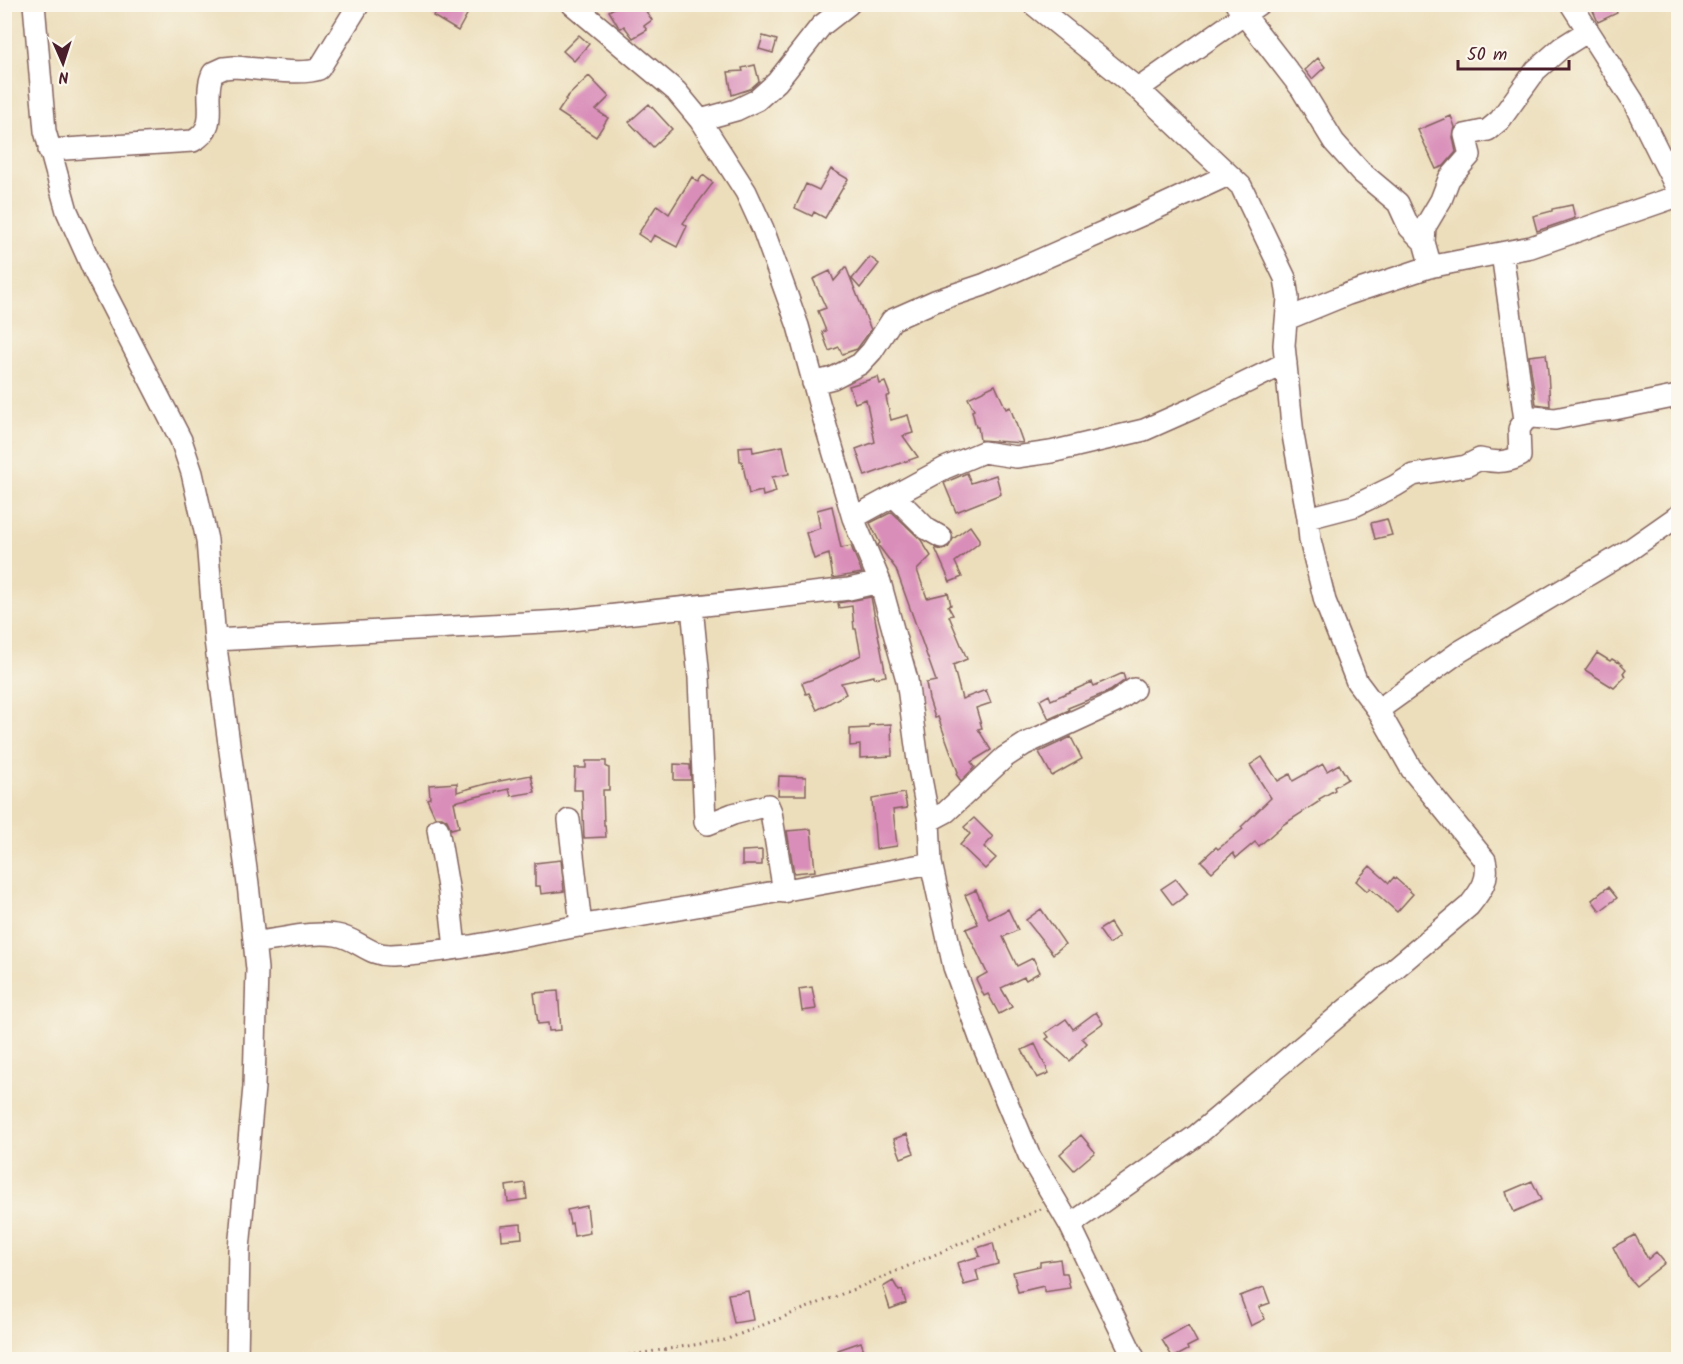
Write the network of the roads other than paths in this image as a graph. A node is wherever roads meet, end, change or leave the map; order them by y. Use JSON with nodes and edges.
{"nodes":[{"id":1,"x":34,"y":4,"type":"edge"},
{"id":2,"x":359,"y":4,"type":"edge"},
{"id":3,"x":572,"y":4,"type":"edge"},
{"id":4,"x":849,"y":4,"type":"edge"},
{"id":5,"x":1033,"y":4,"type":"edge"},
{"id":6,"x":1571,"y":4,"type":"edge"},
{"id":7,"x":1246,"y":7,"type":"edge"},
{"id":8,"x":1588,"y":31,"type":"junction"},
{"id":9,"x":1138,"y":89,"type":"junction"},
{"id":10,"x":700,"y":120,"type":"junction"},
{"id":11,"x":49,"y":150,"type":"junction"},
{"id":12,"x":1228,"y":175,"type":"junction"},
{"id":13,"x":1678,"y":191,"type":"edge"},
{"id":14,"x":1678,"y":196,"type":"edge"},
{"id":15,"x":1424,"y":242,"type":"junction"},
{"id":16,"x":1502,"y":253,"type":"junction"},
{"id":17,"x":1431,"y":267,"type":"junction"},
{"id":18,"x":1287,"y":319,"type":"junction"},
{"id":19,"x":1286,"y":363,"type":"junction"},
{"id":20,"x":813,"y":383,"type":"junction"},
{"id":21,"x":1678,"y":396,"type":"edge"},
{"id":22,"x":1525,"y":420,"type":"junction"},
{"id":23,"x":894,"y":496,"type":"junction"},
{"id":24,"x":1678,"y":516,"type":"edge"},
{"id":25,"x":853,"y":518,"type":"junction"},
{"id":26,"x":1308,"y":518,"type":"junction"},
{"id":27,"x":941,"y":537,"type":"dead end"},
{"id":28,"x":880,"y":582,"type":"junction"},
{"id":29,"x":692,"y":607,"type":"junction"},
{"id":30,"x":215,"y":640,"type":"junction"},
{"id":31,"x":1134,"y":689,"type":"dead end"},
{"id":32,"x":1378,"y":710,"type":"junction"},
{"id":33,"x":569,"y":820,"type":"dead end"},
{"id":34,"x":929,"y":820,"type":"junction"},
{"id":35,"x":438,"y":829,"type":"dead end"},
{"id":36,"x":931,"y":863,"type":"junction"},
{"id":37,"x":784,"y":891,"type":"junction"},
{"id":38,"x":581,"y":926,"type":"junction"},
{"id":39,"x":255,"y":942,"type":"junction"},
{"id":40,"x":455,"y":948,"type":"junction"},
{"id":41,"x":1070,"y":1225,"type":"junction"},
{"id":42,"x":237,"y":1359,"type":"edge"},
{"id":43,"x":1135,"y":1359,"type":"edge"}],
"edges":[{"from":1,"to":11,"type":"street"},
{"from":2,"to":11,"type":"street"},
{"from":3,"to":10,"type":"street"},
{"from":4,"to":10,"type":"street"},
{"from":5,"to":9,"type":"street"},
{"from":6,"to":8,"type":"street"},
{"from":7,"to":9,"type":"street"},
{"from":7,"to":15,"type":"street"},
{"from":8,"to":13,"type":"street"},
{"from":8,"to":15,"type":"street"},
{"from":9,"to":12,"type":"street"},
{"from":10,"to":20,"type":"street"},
{"from":11,"to":30,"type":"street"},
{"from":12,"to":18,"type":"street"},
{"from":12,"to":20,"type":"street"},
{"from":14,"to":16,"type":"street"},
{"from":15,"to":17,"type":"street"},
{"from":16,"to":17,"type":"street"},
{"from":16,"to":22,"type":"street"},
{"from":17,"to":18,"type":"street"},
{"from":18,"to":19,"type":"street"},
{"from":19,"to":23,"type":"street"},
{"from":19,"to":26,"type":"street"},
{"from":20,"to":25,"type":"street"},
{"from":21,"to":22,"type":"street"},
{"from":22,"to":26,"type":"street"},
{"from":23,"to":25,"type":"street"},
{"from":23,"to":27,"type":"street"},
{"from":24,"to":32,"type":"street"},
{"from":25,"to":28,"type":"street"},
{"from":26,"to":32,"type":"street"},
{"from":28,"to":29,"type":"street"},
{"from":28,"to":34,"type":"street"},
{"from":29,"to":30,"type":"street"},
{"from":29,"to":37,"type":"street"},
{"from":30,"to":39,"type":"street"},
{"from":31,"to":34,"type":"street"},
{"from":32,"to":41,"type":"street"},
{"from":33,"to":38,"type":"street"},
{"from":34,"to":36,"type":"street"},
{"from":35,"to":40,"type":"street"},
{"from":36,"to":37,"type":"street"},
{"from":36,"to":41,"type":"street"},
{"from":37,"to":38,"type":"street"},
{"from":38,"to":40,"type":"street"},
{"from":39,"to":40,"type":"street"},
{"from":39,"to":42,"type":"street"},
{"from":41,"to":43,"type":"street"}]}
